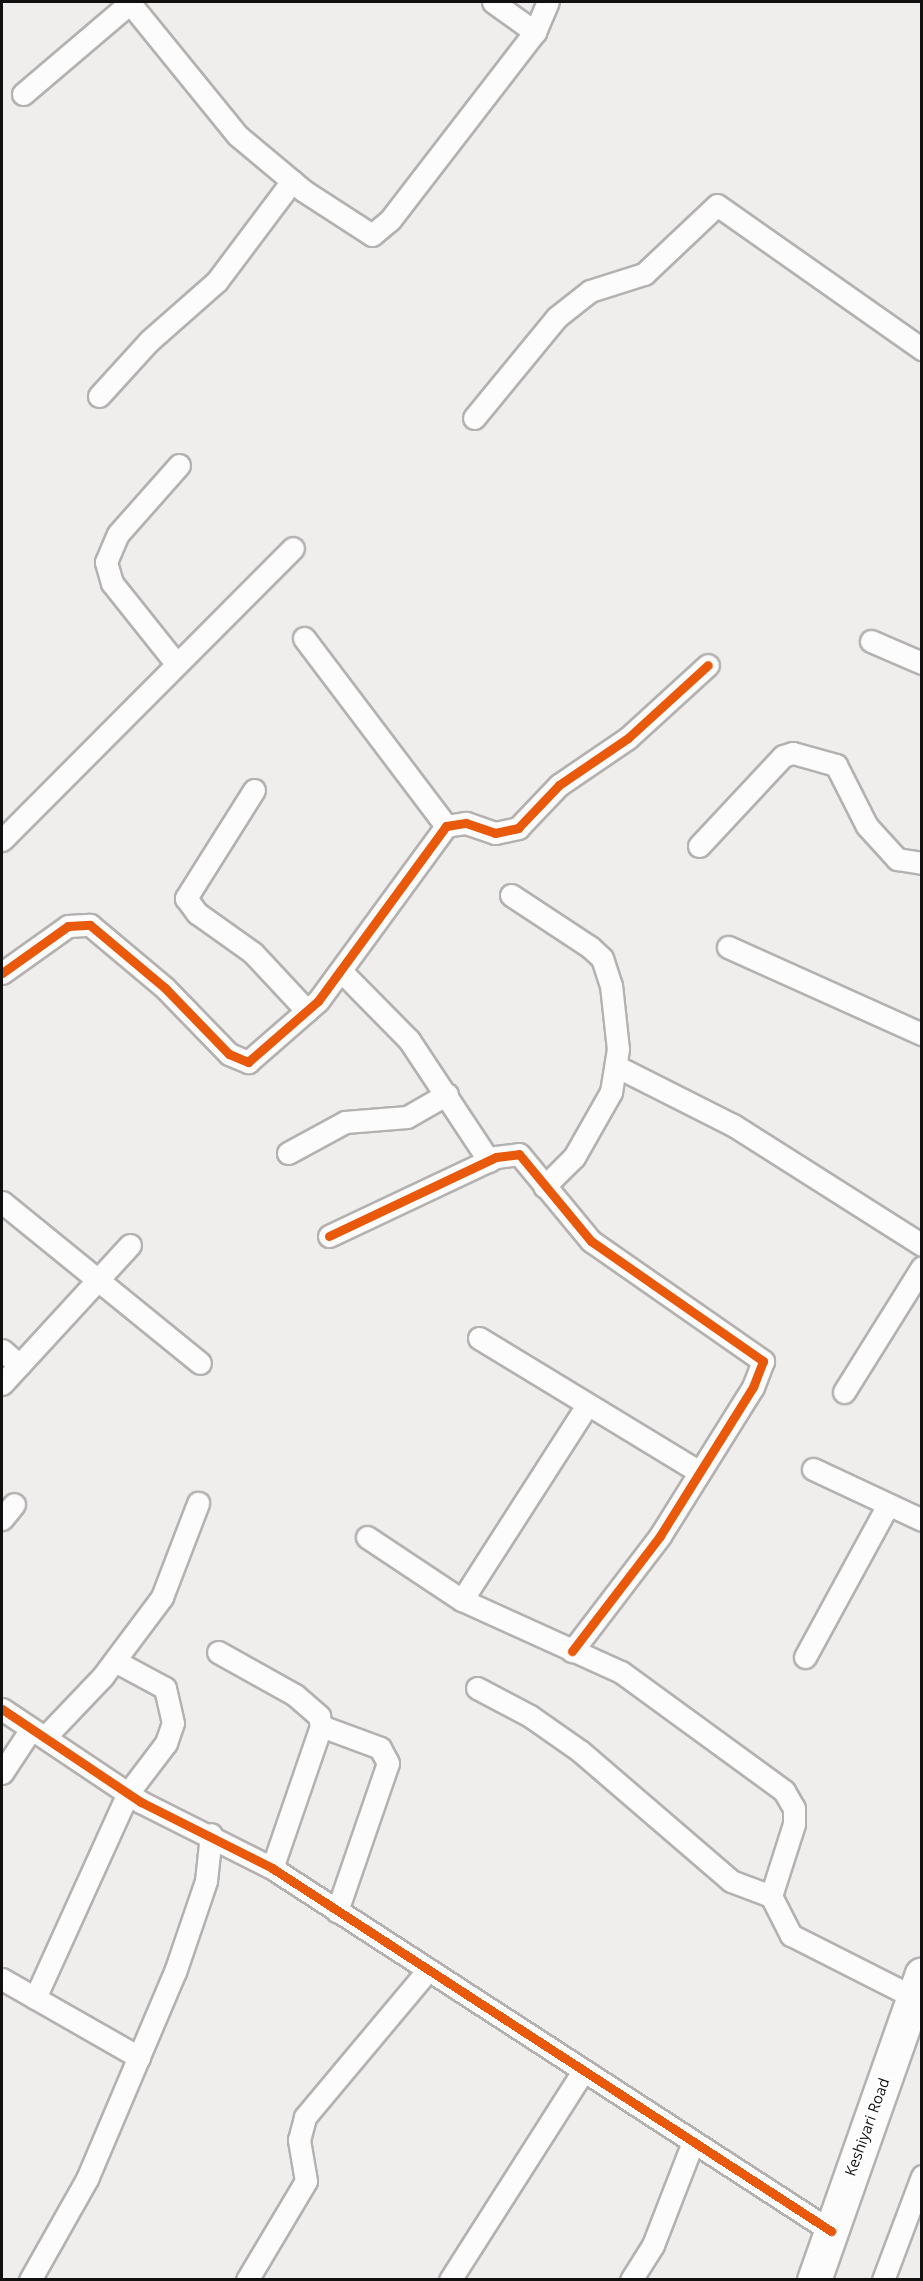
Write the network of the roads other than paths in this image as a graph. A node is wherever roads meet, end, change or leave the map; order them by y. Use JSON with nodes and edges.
{"nodes":[{"id":1,"x":129,"y":2,"type":"edge"},
{"id":2,"x":493,"y":2,"type":"edge"},
{"id":3,"x":548,"y":2,"type":"edge"},
{"id":4,"x":535,"y":32,"type":"junction"},
{"id":5,"x":23,"y":94,"type":"dead end"},
{"id":6,"x":292,"y":181,"type":"junction"},
{"id":7,"x":921,"y":349,"type":"edge"},
{"id":8,"x":99,"y":396,"type":"dead end"},
{"id":9,"x":474,"y":418,"type":"dead end"},
{"id":10,"x":178,"y":465,"type":"dead end"},
{"id":11,"x":292,"y":548,"type":"dead end"},
{"id":12,"x":304,"y":638,"type":"dead end"},
{"id":13,"x":871,"y":641,"type":"dead end"},
{"id":14,"x":175,"y":662,"type":"junction"},
{"id":15,"x":921,"y":663,"type":"edge"},
{"id":16,"x":708,"y":665,"type":"dead end"},
{"id":17,"x":254,"y":790,"type":"dead end"},
{"id":18,"x":446,"y":826,"type":"junction"},
{"id":19,"x":2,"y":840,"type":"edge"},
{"id":20,"x":699,"y":846,"type":"dead end"},
{"id":21,"x":921,"y":863,"type":"edge"},
{"id":22,"x":511,"y":895,"type":"dead end"},
{"id":23,"x":728,"y":947,"type":"dead end"},
{"id":24,"x":341,"y":971,"type":"junction"},
{"id":25,"x":2,"y":973,"type":"edge"},
{"id":26,"x":306,"y":1011,"type":"junction"},
{"id":27,"x":921,"y":1034,"type":"edge"},
{"id":28,"x":616,"y":1066,"type":"junction"},
{"id":29,"x":447,"y":1094,"type":"junction"},
{"id":30,"x":288,"y":1153,"type":"dead end"},
{"id":31,"x":489,"y":1161,"type":"junction"},
{"id":32,"x":544,"y":1187,"type":"junction"},
{"id":33,"x":2,"y":1202,"type":"edge"},
{"id":34,"x":329,"y":1236,"type":"dead end"},
{"id":35,"x":130,"y":1245,"type":"dead end"},
{"id":36,"x":921,"y":1245,"type":"edge"},
{"id":37,"x":921,"y":1267,"type":"edge"},
{"id":38,"x":99,"y":1278,"type":"junction"},
{"id":39,"x":479,"y":1338,"type":"dead end"},
{"id":40,"x":2,"y":1350,"type":"edge"},
{"id":41,"x":200,"y":1364,"type":"dead end"},
{"id":42,"x":19,"y":1365,"type":"junction"},
{"id":43,"x":2,"y":1384,"type":"edge"},
{"id":44,"x":844,"y":1392,"type":"dead end"},
{"id":45,"x":587,"y":1405,"type":"junction"},
{"id":46,"x":813,"y":1469,"type":"dead end"},
{"id":47,"x":699,"y":1472,"type":"junction"},
{"id":48,"x":198,"y":1503,"type":"dead end"},
{"id":49,"x":888,"y":1504,"type":"junction"},
{"id":50,"x":921,"y":1520,"type":"edge"},
{"id":51,"x":367,"y":1537,"type":"dead end"},
{"id":52,"x":462,"y":1600,"type":"junction"},
{"id":53,"x":572,"y":1651,"type":"junction"},
{"id":54,"x":218,"y":1652,"type":"dead end"},
{"id":55,"x":804,"y":1657,"type":"dead end"},
{"id":56,"x":115,"y":1661,"type":"junction"},
{"id":57,"x":477,"y":1688,"type":"dead end"},
{"id":58,"x":2,"y":1709,"type":"edge"},
{"id":59,"x":321,"y":1726,"type":"junction"},
{"id":60,"x":38,"y":1733,"type":"junction"},
{"id":61,"x":2,"y":1773,"type":"edge"},
{"id":62,"x":128,"y":1793,"type":"junction"},
{"id":63,"x":211,"y":1834,"type":"junction"},
{"id":64,"x":272,"y":1868,"type":"junction"},
{"id":65,"x":771,"y":1896,"type":"junction"},
{"id":66,"x":337,"y":1911,"type":"junction"},
{"id":67,"x":429,"y":1970,"type":"junction"},
{"id":68,"x":2,"y":1979,"type":"edge"},
{"id":69,"x":917,"y":1986,"type":"edge"},
{"id":70,"x":35,"y":1998,"type":"junction"},
{"id":71,"x":139,"y":2057,"type":"junction"},
{"id":72,"x":583,"y":2071,"type":"junction"},
{"id":73,"x":693,"y":2142,"type":"junction"},
{"id":74,"x":921,"y":2176,"type":"edge"},
{"id":75,"x":831,"y":2231,"type":"junction"},
{"id":76,"x":30,"y":2280,"type":"edge"},
{"id":77,"x":247,"y":2280,"type":"edge"},
{"id":78,"x":450,"y":2280,"type":"edge"},
{"id":79,"x":631,"y":2280,"type":"edge"},
{"id":80,"x":813,"y":2280,"type":"edge"},
{"id":81,"x":883,"y":2280,"type":"edge"}],
"edges":[{"from":1,"to":5,"type":"street"},
{"from":1,"to":6,"type":"street"},
{"from":2,"to":4,"type":"street"},
{"from":3,"to":4,"type":"street"},
{"from":4,"to":6,"type":"street"},
{"from":6,"to":8,"type":"street"},
{"from":7,"to":9,"type":"street"},
{"from":10,"to":14,"type":"street"},
{"from":11,"to":14,"type":"street"},
{"from":12,"to":18,"type":"street"},
{"from":13,"to":15,"type":"street"},
{"from":14,"to":19,"type":"street"},
{"from":16,"to":18,"type":"street"},
{"from":17,"to":26,"type":"street"},
{"from":18,"to":24,"type":"street"},
{"from":20,"to":21,"type":"street"},
{"from":22,"to":28,"type":"street"},
{"from":23,"to":27,"type":"street"},
{"from":24,"to":26,"type":"street"},
{"from":24,"to":29,"type":"street"},
{"from":25,"to":26,"type":"street"},
{"from":28,"to":32,"type":"street"},
{"from":28,"to":36,"type":"street"},
{"from":29,"to":30,"type":"street"},
{"from":29,"to":31,"type":"street"},
{"from":31,"to":32,"type":"street"},
{"from":31,"to":34,"type":"street"},
{"from":32,"to":47,"type":"street"},
{"from":33,"to":38,"type":"street"},
{"from":35,"to":38,"type":"street"},
{"from":37,"to":44,"type":"street"},
{"from":38,"to":41,"type":"street"},
{"from":38,"to":42,"type":"street"},
{"from":39,"to":45,"type":"street"},
{"from":40,"to":42,"type":"street"},
{"from":42,"to":43,"type":"street"},
{"from":45,"to":47,"type":"street"},
{"from":45,"to":52,"type":"street"},
{"from":46,"to":49,"type":"street"},
{"from":47,"to":53,"type":"street"},
{"from":48,"to":56,"type":"street"},
{"from":49,"to":50,"type":"street"},
{"from":49,"to":55,"type":"street"},
{"from":51,"to":52,"type":"street"},
{"from":52,"to":53,"type":"street"},
{"from":53,"to":65,"type":"street"},
{"from":54,"to":59,"type":"street"},
{"from":56,"to":60,"type":"street"},
{"from":56,"to":62,"type":"street"},
{"from":57,"to":65,"type":"street"},
{"from":58,"to":60,"type":"street"},
{"from":59,"to":64,"type":"street"},
{"from":59,"to":66,"type":"street"},
{"from":60,"to":61,"type":"street"},
{"from":60,"to":62,"type":"street"},
{"from":62,"to":63,"type":"street"},
{"from":62,"to":70,"type":"street"},
{"from":63,"to":64,"type":"street"},
{"from":63,"to":71,"type":"street"},
{"from":64,"to":66,"type":"street"},
{"from":65,"to":69,"type":"street"},
{"from":66,"to":67,"type":"street"},
{"from":67,"to":72,"type":"street"},
{"from":67,"to":77,"type":"street"},
{"from":68,"to":70,"type":"street"},
{"from":69,"to":75,"type":"main road","name":"Keshiyari Road"},
{"from":70,"to":71,"type":"street"},
{"from":71,"to":76,"type":"street"},
{"from":72,"to":73,"type":"street"},
{"from":72,"to":78,"type":"street"},
{"from":73,"to":75,"type":"street"},
{"from":73,"to":79,"type":"street"},
{"from":74,"to":81,"type":"street"},
{"from":75,"to":80,"type":"main road","name":"Keshiyari Road"}]}
